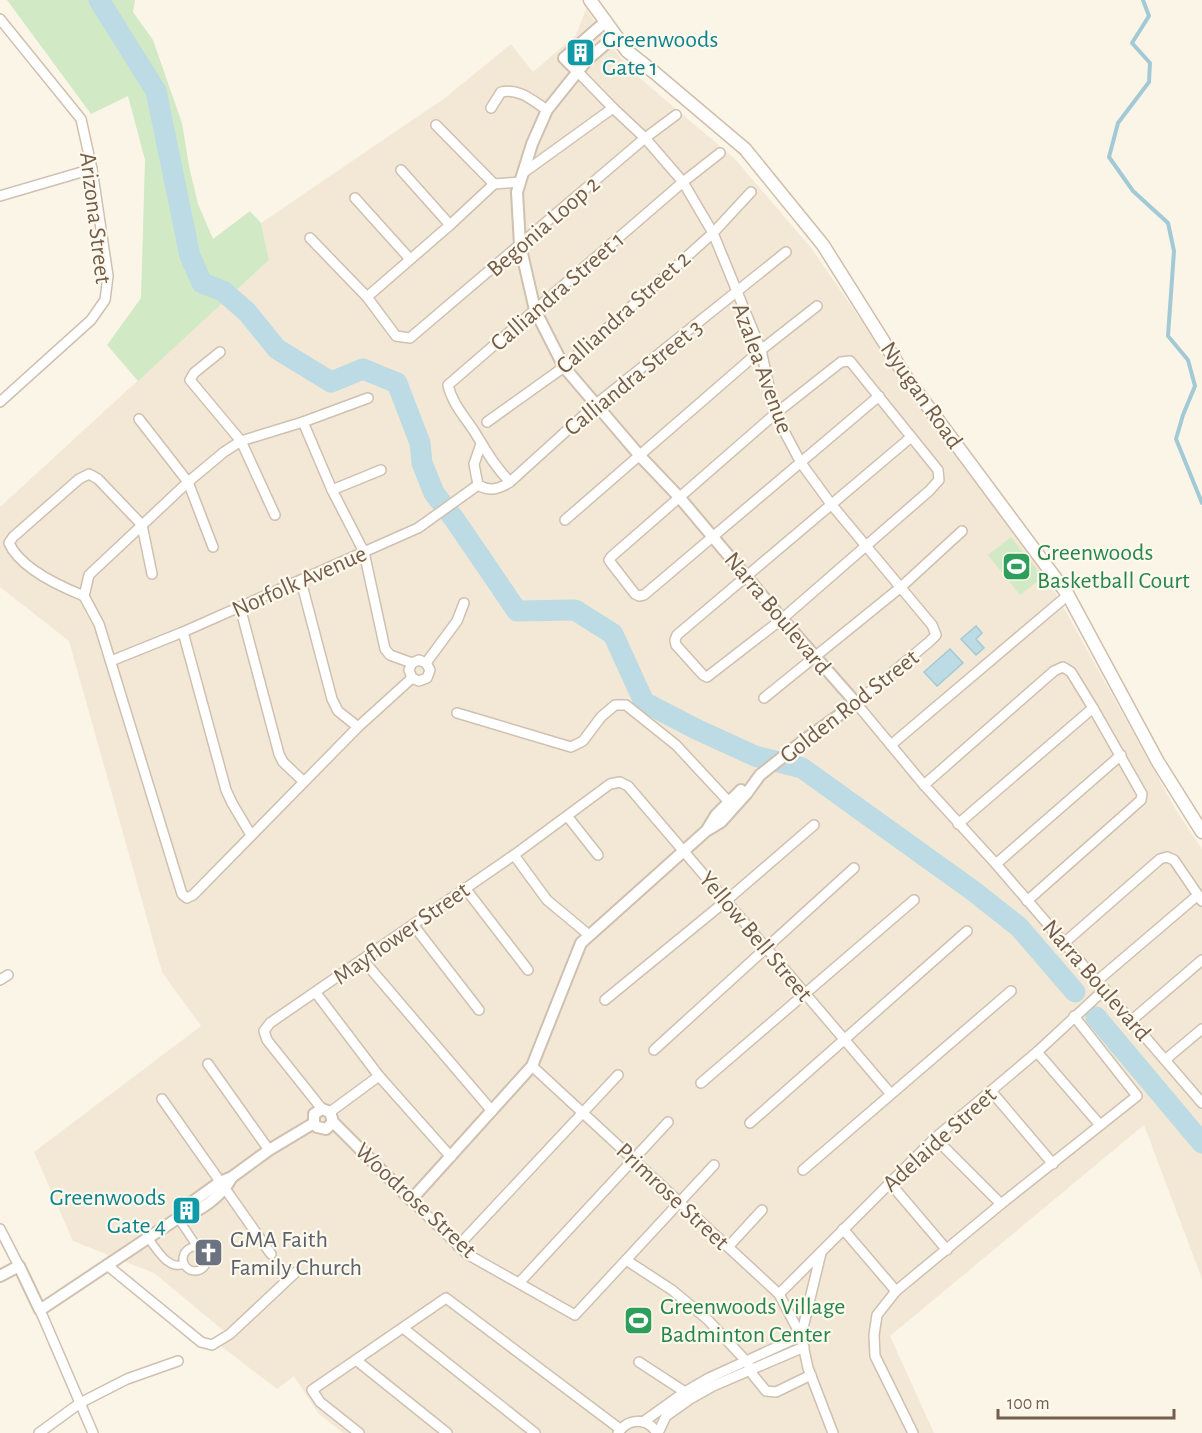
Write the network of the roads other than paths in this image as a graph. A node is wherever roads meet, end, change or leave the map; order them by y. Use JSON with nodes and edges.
{"nodes":[{"id":1,"x":590,"y":0,"type":"edge"},
{"id":2,"x":0,"y":19,"type":"edge"},
{"id":3,"x":605,"y":22,"type":"junction"},
{"id":4,"x":615,"y":36,"type":"junction"},
{"id":5,"x":577,"y":71,"type":"junction"},
{"id":6,"x":491,"y":108,"type":"dead end"},
{"id":7,"x":613,"y":108,"type":"junction"},
{"id":8,"x":547,"y":110,"type":"junction"},
{"id":9,"x":676,"y":115,"type":"dead end"},
{"id":10,"x":436,"y":125,"type":"dead end"},
{"id":11,"x":645,"y":138,"type":"junction"},
{"id":12,"x":720,"y":153,"type":"dead end"},
{"id":13,"x":92,"y":169,"type":"junction"},
{"id":14,"x":401,"y":170,"type":"dead end"},
{"id":15,"x":521,"y":178,"type":"junction"},
{"id":16,"x":683,"y":182,"type":"junction"},
{"id":17,"x":494,"y":184,"type":"junction"},
{"id":18,"x":751,"y":192,"type":"dead end"},
{"id":19,"x":0,"y":196,"type":"edge"},
{"id":20,"x":355,"y":198,"type":"dead end"},
{"id":21,"x":450,"y":225,"type":"junction"},
{"id":22,"x":712,"y":233,"type":"junction"},
{"id":23,"x":309,"y":238,"type":"dead end"},
{"id":24,"x":520,"y":245,"type":"junction"},
{"id":25,"x":786,"y":252,"type":"dead end"},
{"id":26,"x":410,"y":259,"type":"junction"},
{"id":27,"x":736,"y":293,"type":"junction"},
{"id":28,"x":367,"y":297,"type":"junction"},
{"id":29,"x":817,"y":306,"type":"dead end"},
{"id":30,"x":535,"y":310,"type":"junction"},
{"id":31,"x":761,"y":350,"type":"junction"},
{"id":32,"x":220,"y":352,"type":"dead end"},
{"id":33,"x":564,"y":367,"type":"junction"},
{"id":34,"x":879,"y":396,"type":"junction"},
{"id":35,"x":368,"y":398,"type":"dead end"},
{"id":36,"x":0,"y":402,"type":"edge"},
{"id":37,"x":595,"y":405,"type":"junction"},
{"id":38,"x":775,"y":414,"type":"junction"},
{"id":39,"x":139,"y":419,"type":"dead end"},
{"id":40,"x":303,"y":422,"type":"junction"},
{"id":41,"x":487,"y":422,"type":"dead end"},
{"id":42,"x":910,"y":438,"type":"junction"},
{"id":43,"x":241,"y":441,"type":"junction"},
{"id":44,"x":481,"y":444,"type":"junction"},
{"id":45,"x":640,"y":456,"type":"junction"},
{"id":46,"x":801,"y":463,"type":"junction"},
{"id":47,"x":381,"y":470,"type":"dead end"},
{"id":48,"x":189,"y":482,"type":"junction"},
{"id":49,"x":510,"y":482,"type":"junction"},
{"id":50,"x":476,"y":487,"type":"junction"},
{"id":51,"x":332,"y":490,"type":"junction"},
{"id":52,"x":680,"y":498,"type":"junction"},
{"id":53,"x":831,"y":504,"type":"junction"},
{"id":54,"x":276,"y":515,"type":"dead end"},
{"id":55,"x":565,"y":520,"type":"dead end"},
{"id":56,"x":142,"y":525,"type":"junction"},
{"id":57,"x":962,"y":531,"type":"dead end"},
{"id":58,"x":714,"y":537,"type":"junction"},
{"id":59,"x":866,"y":546,"type":"junction"},
{"id":60,"x":213,"y":547,"type":"dead end"},
{"id":61,"x":364,"y":552,"type":"junction"},
{"id":62,"x":152,"y":574,"type":"dead end"},
{"id":63,"x":747,"y":576,"type":"junction"},
{"id":64,"x":301,"y":581,"type":"junction"},
{"id":65,"x":902,"y":587,"type":"junction"},
{"id":66,"x":1068,"y":595,"type":"junction"},
{"id":67,"x":84,"y":596,"type":"junction"},
{"id":68,"x":464,"y":603,"type":"dead end"},
{"id":69,"x":240,"y":607,"type":"junction"},
{"id":70,"x":782,"y":620,"type":"junction"},
{"id":71,"x":183,"y":632,"type":"junction"},
{"id":72,"x":936,"y":634,"type":"joint"},
{"id":73,"x":815,"y":658,"type":"junction"},
{"id":74,"x":111,"y":661,"type":"junction"},
{"id":75,"x":412,"y":663,"type":"junction"},
{"id":76,"x":426,"y":663,"type":"junction"},
{"id":77,"x":412,"y":678,"type":"junction"},
{"id":78,"x":764,"y":698,"type":"dead end"},
{"id":79,"x":856,"y":703,"type":"junction"},
{"id":80,"x":1093,"y":708,"type":"junction"},
{"id":81,"x":457,"y":713,"type":"dead end"},
{"id":82,"x":358,"y":728,"type":"junction"},
{"id":83,"x":891,"y":746,"type":"junction"},
{"id":84,"x":1121,"y":755,"type":"junction"},
{"id":85,"x":757,"y":779,"type":"junction"},
{"id":86,"x":304,"y":782,"type":"junction"},
{"id":87,"x":620,"y":782,"type":"joint"},
{"id":88,"x":924,"y":785,"type":"junction"},
{"id":89,"x":729,"y":802,"type":"junction"},
{"id":90,"x":568,"y":817,"type":"junction"},
{"id":91,"x":958,"y":824,"type":"junction"},
{"id":92,"x":814,"y":825,"type":"dead end"},
{"id":93,"x":706,"y":831,"type":"junction"},
{"id":94,"x":1202,"y":832,"type":"edge"},
{"id":95,"x":251,"y":835,"type":"junction"},
{"id":96,"x":683,"y":851,"type":"junction"},
{"id":97,"x":514,"y":855,"type":"junction"},
{"id":98,"x":598,"y":855,"type":"dead end"},
{"id":99,"x":996,"y":864,"type":"junction"},
{"id":100,"x":855,"y":868,"type":"dead end"},
{"id":101,"x":465,"y":888,"type":"junction"},
{"id":102,"x":1200,"y":898,"type":"edge"},
{"id":103,"x":727,"y":900,"type":"junction"},
{"id":104,"x":914,"y":900,"type":"dead end"},
{"id":105,"x":1028,"y":901,"type":"junction"},
{"id":106,"x":414,"y":926,"type":"junction"},
{"id":107,"x":967,"y":931,"type":"dead end"},
{"id":108,"x":589,"y":935,"type":"junction"},
{"id":109,"x":1064,"y":943,"type":"junction"},
{"id":110,"x":767,"y":948,"type":"junction"},
{"id":111,"x":363,"y":960,"type":"junction"},
{"id":112,"x":1202,"y":960,"type":"edge"},
{"id":113,"x":528,"y":970,"type":"dead end"},
{"id":114,"x":1097,"y":981,"type":"junction"},
{"id":115,"x":1105,"y":989,"type":"junction"},
{"id":116,"x":1011,"y":991,"type":"dead end"},
{"id":117,"x":316,"y":993,"type":"junction"},
{"id":118,"x":806,"y":994,"type":"junction"},
{"id":119,"x":605,"y":1000,"type":"dead end"},
{"id":120,"x":479,"y":1010,"type":"dead end"},
{"id":121,"x":1074,"y":1016,"type":"junction"},
{"id":122,"x":1132,"y":1020,"type":"junction"},
{"id":123,"x":1202,"y":1029,"type":"edge"},
{"id":124,"x":845,"y":1039,"type":"junction"},
{"id":125,"x":654,"y":1050,"type":"dead end"},
{"id":126,"x":1037,"y":1052,"type":"junction"},
{"id":127,"x":1165,"y":1060,"type":"junction"},
{"id":128,"x":208,"y":1064,"type":"dead end"},
{"id":129,"x":532,"y":1066,"type":"junction"},
{"id":130,"x":618,"y":1075,"type":"dead end"},
{"id":131,"x":379,"y":1076,"type":"junction"},
{"id":132,"x":701,"y":1083,"type":"dead end"},
{"id":133,"x":991,"y":1091,"type":"junction"},
{"id":134,"x":890,"y":1093,"type":"junction"},
{"id":135,"x":162,"y":1099,"type":"dead end"},
{"id":136,"x":1202,"y":1103,"type":"edge"},
{"id":137,"x":492,"y":1111,"type":"junction"},
{"id":138,"x":583,"y":1113,"type":"junction"},
{"id":139,"x":328,"y":1114,"type":"junction"},
{"id":140,"x":668,"y":1122,"type":"dead end"},
{"id":141,"x":314,"y":1123,"type":"junction"},
{"id":142,"x":750,"y":1123,"type":"dead end"},
{"id":143,"x":1100,"y":1125,"type":"junction"},
{"id":144,"x":935,"y":1138,"type":"junction"},
{"id":145,"x":269,"y":1150,"type":"junction"},
{"id":146,"x":451,"y":1157,"type":"junction"},
{"id":147,"x":633,"y":1160,"type":"junction"},
{"id":148,"x":1053,"y":1164,"type":"junction"},
{"id":149,"x":714,"y":1165,"type":"dead end"},
{"id":150,"x":802,"y":1170,"type":"dead end"},
{"id":151,"x":890,"y":1183,"type":"junction"},
{"id":152,"x":223,"y":1186,"type":"junction"},
{"id":153,"x":411,"y":1200,"type":"junction"},
{"id":154,"x":680,"y":1203,"type":"junction"},
{"id":155,"x":1001,"y":1204,"type":"junction"},
{"id":156,"x":762,"y":1210,"type":"dead end"},
{"id":157,"x":178,"y":1218,"type":"junction"},
{"id":158,"x":0,"y":1229,"type":"edge"},
{"id":159,"x":843,"y":1229,"type":"junction"},
{"id":160,"x":148,"y":1238,"type":"junction"},
{"id":161,"x":458,"y":1246,"type":"junction"},
{"id":162,"x":728,"y":1247,"type":"junction"},
{"id":163,"x":198,"y":1248,"type":"junction"},
{"id":164,"x":947,"y":1250,"type":"junction"},
{"id":165,"x":822,"y":1251,"type":"junction"},
{"id":166,"x":271,"y":1254,"type":"dead end"},
{"id":167,"x":626,"y":1260,"type":"junction"},
{"id":168,"x":184,"y":1264,"type":"junction"},
{"id":169,"x":107,"y":1265,"type":"junction"},
{"id":170,"x":19,"y":1266,"type":"junction"},
{"id":171,"x":296,"y":1272,"type":"dead end"},
{"id":172,"x":0,"y":1276,"type":"edge"},
{"id":173,"x":519,"y":1283,"type":"junction"},
{"id":174,"x":897,"y":1291,"type":"junction"},
{"id":175,"x":779,"y":1294,"type":"junction"},
{"id":176,"x":40,"y":1310,"type":"junction"},
{"id":177,"x":403,"y":1328,"type":"junction"},
{"id":178,"x":801,"y":1336,"type":"junction"},
{"id":179,"x":804,"y":1347,"type":"junction"},
{"id":180,"x":356,"y":1360,"type":"junction"},
{"id":181,"x":178,"y":1361,"type":"dead end"},
{"id":182,"x":639,"y":1362,"type":"dead end"},
{"id":183,"x":749,"y":1366,"type":"junction"},
{"id":184,"x":811,"y":1375,"type":"junction"},
{"id":185,"x":685,"y":1392,"type":"junction"},
{"id":186,"x":80,"y":1403,"type":"junction"},
{"id":187,"x":643,"y":1422,"type":"junction"},
{"id":188,"x":619,"y":1431,"type":"edge"},
{"id":189,"x":830,"y":1432,"type":"edge"},
{"id":190,"x":39,"y":1433,"type":"edge"},
{"id":191,"x":93,"y":1433,"type":"edge"},
{"id":192,"x":359,"y":1433,"type":"edge"},
{"id":193,"x":447,"y":1433,"type":"edge"},
{"id":194,"x":536,"y":1433,"type":"edge"},
{"id":195,"x":657,"y":1433,"type":"edge"},
{"id":196,"x":913,"y":1433,"type":"edge"}],
"edges":[{"from":1,"to":3,"type":"main road","name":"Nyugan Road"},
{"from":2,"to":13,"type":"street","name":"Arizona Street"},
{"from":3,"to":4,"type":"main road","name":"Nyugan Road"},
{"from":3,"to":5,"type":"street"},
{"from":4,"to":5,"type":"street","name":"Narra Boulevard"},
{"from":4,"to":66,"type":"main road","name":"Nyugan Road"},
{"from":5,"to":7,"type":"street","name":"Azalea Avenue"},
{"from":5,"to":8,"type":"street","name":"Narra Boulevard"},
{"from":6,"to":8,"type":"street"},
{"from":7,"to":11,"type":"street","name":"Azalea Avenue"},
{"from":7,"to":15,"type":"street"},
{"from":8,"to":15,"type":"street","name":"Narra Boulevard"},
{"from":9,"to":11,"type":"street","name":"Begonia Loop 2"},
{"from":10,"to":17,"type":"street"},
{"from":11,"to":16,"type":"street","name":"Azalea Avenue"},
{"from":11,"to":24,"type":"street","name":"Begonia Loop 2"},
{"from":12,"to":16,"type":"street","name":"Calliandra Street 1"},
{"from":13,"to":19,"type":"street"},
{"from":13,"to":36,"type":"street","name":"Arizona Street"},
{"from":14,"to":21,"type":"street"},
{"from":15,"to":17,"type":"street"},
{"from":15,"to":24,"type":"street","name":"Narra Boulevard"},
{"from":16,"to":22,"type":"street","name":"Azalea Avenue"},
{"from":16,"to":30,"type":"street","name":"Calliandra Street 1"},
{"from":17,"to":21,"type":"street"},
{"from":18,"to":22,"type":"street","name":"Calliandra Street 2"},
{"from":20,"to":26,"type":"street"},
{"from":21,"to":26,"type":"street"},
{"from":22,"to":27,"type":"street","name":"Azalea Avenue"},
{"from":22,"to":33,"type":"street","name":"Calliandra Street 2"},
{"from":23,"to":28,"type":"street"},
{"from":24,"to":28,"type":"street","name":"Begonia Loop 2"},
{"from":24,"to":30,"type":"street","name":"Narra Boulevard"},
{"from":25,"to":27,"type":"street","name":"Calliandra Street 3"},
{"from":26,"to":28,"type":"street"},
{"from":27,"to":31,"type":"street","name":"Azalea Avenue"},
{"from":27,"to":37,"type":"street","name":"Calliandra Street 3"},
{"from":29,"to":31,"type":"street"},
{"from":30,"to":33,"type":"street","name":"Narra Boulevard"},
{"from":30,"to":44,"type":"street","name":"Calliandra Street 1"},
{"from":31,"to":38,"type":"street","name":"Azalea Avenue"},
{"from":31,"to":45,"type":"street"},
{"from":32,"to":43,"type":"street"},
{"from":33,"to":37,"type":"street","name":"Narra Boulevard"},
{"from":33,"to":41,"type":"street","name":"Calliandra Street 2"},
{"from":34,"to":38,"type":"street"},
{"from":34,"to":42,"type":"street"},
{"from":34,"to":46,"type":"street"},
{"from":35,"to":40,"type":"street"},
{"from":37,"to":45,"type":"street","name":"Narra Boulevard"},
{"from":37,"to":49,"type":"street","name":"Calliandra Street 3"},
{"from":38,"to":46,"type":"street","name":"Azalea Avenue"},
{"from":38,"to":52,"type":"street"},
{"from":39,"to":48,"type":"street"},
{"from":40,"to":43,"type":"street"},
{"from":40,"to":51,"type":"street"},
{"from":42,"to":53,"type":"street"},
{"from":42,"to":59,"type":"street"},
{"from":43,"to":48,"type":"street"},
{"from":43,"to":54,"type":"street"},
{"from":44,"to":49,"type":"street"},
{"from":44,"to":50,"type":"street"},
{"from":45,"to":52,"type":"street","name":"Narra Boulevard"},
{"from":45,"to":55,"type":"street"},
{"from":46,"to":53,"type":"street","name":"Azalea Avenue"},
{"from":46,"to":58,"type":"street"},
{"from":47,"to":51,"type":"street"},
{"from":48,"to":56,"type":"street"},
{"from":48,"to":60,"type":"street"},
{"from":49,"to":50,"type":"street"},
{"from":50,"to":61,"type":"street","name":"Norfolk Avenue"},
{"from":51,"to":61,"type":"street"},
{"from":52,"to":58,"type":"street","name":"Narra Boulevard"},
{"from":52,"to":58,"type":"street"},
{"from":53,"to":59,"type":"street","name":"Azalea Avenue"},
{"from":53,"to":63,"type":"street"},
{"from":56,"to":62,"type":"street"},
{"from":56,"to":67,"type":"street"},
{"from":56,"to":67,"type":"street"},
{"from":57,"to":65,"type":"street"},
{"from":58,"to":63,"type":"street","name":"Narra Boulevard"},
{"from":59,"to":65,"type":"street","name":"Azalea Avenue"},
{"from":59,"to":70,"type":"street"},
{"from":61,"to":64,"type":"street","name":"Norfolk Avenue"},
{"from":61,"to":75,"type":"street"},
{"from":63,"to":70,"type":"street","name":"Narra Boulevard"},
{"from":63,"to":70,"type":"street"},
{"from":64,"to":69,"type":"street","name":"Norfolk Avenue"},
{"from":64,"to":82,"type":"street"},
{"from":65,"to":72,"type":"street","name":"Azalea Avenue"},
{"from":65,"to":73,"type":"street"},
{"from":66,"to":83,"type":"street"},
{"from":66,"to":94,"type":"main road","name":"Nyugan Road"},
{"from":67,"to":74,"type":"street"},
{"from":68,"to":76,"type":"street"},
{"from":69,"to":71,"type":"street","name":"Norfolk Avenue"},
{"from":69,"to":86,"type":"street"},
{"from":70,"to":73,"type":"street","name":"Narra Boulevard"},
{"from":71,"to":74,"type":"street","name":"Norfolk Avenue"},
{"from":71,"to":95,"type":"street"},
{"from":72,"to":79,"type":"street","name":"Golden Rod Street"},
{"from":73,"to":78,"type":"street"},
{"from":73,"to":79,"type":"street","name":"Narra Boulevard"},
{"from":74,"to":95,"type":"street"},
{"from":75,"to":76,"type":"street"},
{"from":75,"to":77,"type":"street"},
{"from":76,"to":77,"type":"street"},
{"from":77,"to":82,"type":"street"},
{"from":79,"to":83,"type":"street","name":"Narra Boulevard"},
{"from":79,"to":85,"type":"street","name":"Golden Rod Street"},
{"from":80,"to":84,"type":"street"},
{"from":80,"to":88,"type":"street"},
{"from":80,"to":91,"type":"street"},
{"from":81,"to":89,"type":"street"},
{"from":82,"to":86,"type":"street"},
{"from":83,"to":88,"type":"street","name":"Narra Boulevard"},
{"from":84,"to":99,"type":"street"},
{"from":84,"to":105,"type":"street"},
{"from":85,"to":89,"type":"street","name":"Golden Rod Street"},
{"from":85,"to":93,"type":"street","name":"Golden Rod Street"},
{"from":86,"to":95,"type":"street"},
{"from":87,"to":90,"type":"street","name":"Mayflower Street"},
{"from":87,"to":96,"type":"street","name":"Yellow Bell Street"},
{"from":88,"to":91,"type":"street","name":"Narra Boulevard"},
{"from":89,"to":93,"type":"street","name":"Golden Rod Street"},
{"from":90,"to":97,"type":"street","name":"Mayflower Street"},
{"from":90,"to":98,"type":"street"},
{"from":91,"to":99,"type":"street","name":"Narra Boulevard"},
{"from":92,"to":103,"type":"street"},
{"from":93,"to":96,"type":"street","name":"Golden Rod Street"},
{"from":96,"to":103,"type":"street","name":"Yellow Bell Street"},
{"from":96,"to":108,"type":"street","name":"Golden Rod Street"},
{"from":97,"to":101,"type":"street","name":"Mayflower Street"},
{"from":97,"to":108,"type":"street"},
{"from":99,"to":105,"type":"street","name":"Narra Boulevard"},
{"from":100,"to":110,"type":"street"},
{"from":101,"to":106,"type":"street","name":"Mayflower Street"},
{"from":101,"to":113,"type":"street"},
{"from":102,"to":109,"type":"street"},
{"from":102,"to":114,"type":"street"},
{"from":103,"to":110,"type":"street","name":"Yellow Bell Street"},
{"from":103,"to":119,"type":"street"},
{"from":104,"to":118,"type":"street"},
{"from":105,"to":109,"type":"street","name":"Narra Boulevard"},
{"from":106,"to":111,"type":"street","name":"Mayflower Street"},
{"from":106,"to":120,"type":"street"},
{"from":107,"to":124,"type":"street"},
{"from":108,"to":129,"type":"street","name":"Golden Rod Street"},
{"from":109,"to":114,"type":"street","name":"Narra Boulevard"},
{"from":110,"to":118,"type":"street","name":"Yellow Bell Street"},
{"from":110,"to":125,"type":"street"},
{"from":111,"to":117,"type":"street","name":"Mayflower Street"},
{"from":111,"to":137,"type":"street"},
{"from":112,"to":122,"type":"street"},
{"from":114,"to":115,"type":"street","name":"Narra Boulevard"},
{"from":115,"to":121,"type":"street","name":"Adelaide Street"},
{"from":115,"to":122,"type":"street","name":"Narra Boulevard"},
{"from":116,"to":134,"type":"street"},
{"from":117,"to":131,"type":"street"},
{"from":117,"to":139,"type":"street","name":"Mayflower Street"},
{"from":118,"to":124,"type":"street","name":"Yellow Bell Street"},
{"from":118,"to":132,"type":"street"},
{"from":121,"to":126,"type":"street","name":"Adelaide Street"},
{"from":121,"to":143,"type":"street"},
{"from":122,"to":127,"type":"street","name":"Narra Boulevard"},
{"from":123,"to":127,"type":"street"},
{"from":124,"to":134,"type":"street","name":"Yellow Bell Street"},
{"from":124,"to":142,"type":"street"},
{"from":126,"to":133,"type":"street","name":"Adelaide Street"},
{"from":126,"to":143,"type":"street"},
{"from":127,"to":136,"type":"street","name":"Narra Boulevard"},
{"from":128,"to":145,"type":"street"},
{"from":129,"to":137,"type":"street","name":"Golden Rod Street"},
{"from":129,"to":138,"type":"street","name":"Primrose Street"},
{"from":130,"to":138,"type":"street"},
{"from":131,"to":139,"type":"street"},
{"from":131,"to":146,"type":"street"},
{"from":133,"to":144,"type":"street","name":"Adelaide Street"},
{"from":133,"to":148,"type":"street"},
{"from":134,"to":150,"type":"street"},
{"from":135,"to":152,"type":"street"},
{"from":137,"to":146,"type":"street","name":"Golden Rod Street"},
{"from":138,"to":147,"type":"street","name":"Primrose Street"},
{"from":138,"to":161,"type":"street"},
{"from":139,"to":141,"type":"street"},
{"from":139,"to":141,"type":"street"},
{"from":139,"to":153,"type":"street","name":"Woodrose Street"},
{"from":140,"to":147,"type":"street"},
{"from":141,"to":145,"type":"street"},
{"from":143,"to":148,"type":"street"},
{"from":144,"to":151,"type":"street","name":"Adelaide Street"},
{"from":144,"to":155,"type":"street"},
{"from":145,"to":152,"type":"street"},
{"from":146,"to":153,"type":"street","name":"Golden Rod Street"},
{"from":147,"to":154,"type":"street","name":"Primrose Street"},
{"from":147,"to":173,"type":"street"},
{"from":148,"to":155,"type":"street"},
{"from":149,"to":154,"type":"street","name":"Woodrose Street"},
{"from":151,"to":159,"type":"street","name":"Adelaide Street"},
{"from":151,"to":164,"type":"street"},
{"from":152,"to":157,"type":"street"},
{"from":152,"to":166,"type":"street"},
{"from":153,"to":161,"type":"street","name":"Woodrose Street"},
{"from":154,"to":162,"type":"street","name":"Primrose Street"},
{"from":154,"to":167,"type":"street","name":"Woodrose Street"},
{"from":155,"to":164,"type":"street"},
{"from":156,"to":162,"type":"street"},
{"from":157,"to":160,"type":"street"},
{"from":157,"to":163,"type":"street"},
{"from":158,"to":170,"type":"street"},
{"from":159,"to":165,"type":"street","name":"Adelaide Street"},
{"from":159,"to":174,"type":"street"},
{"from":160,"to":168,"type":"street"},
{"from":160,"to":169,"type":"street"},
{"from":161,"to":173,"type":"street","name":"Woodrose Street"},
{"from":162,"to":175,"type":"street","name":"Primrose Street"},
{"from":163,"to":168,"type":"street"},
{"from":163,"to":168,"type":"street"},
{"from":164,"to":174,"type":"street"},
{"from":165,"to":175,"type":"street","name":"Adelaide Street"},
{"from":165,"to":178,"type":"street"},
{"from":167,"to":173,"type":"street","name":"Woodrose Street"},
{"from":167,"to":183,"type":"street"},
{"from":169,"to":171,"type":"street"},
{"from":169,"to":176,"type":"street"},
{"from":170,"to":172,"type":"street"},
{"from":170,"to":176,"type":"street"},
{"from":174,"to":196,"type":"street"},
{"from":175,"to":178,"type":"street","name":"Primrose Street"},
{"from":176,"to":186,"type":"street"},
{"from":177,"to":180,"type":"street"},
{"from":177,"to":188,"type":"street"},
{"from":177,"to":194,"type":"street"},
{"from":178,"to":179,"type":"street","name":"Primrose Street"},
{"from":178,"to":183,"type":"street"},
{"from":179,"to":183,"type":"street"},
{"from":179,"to":184,"type":"street","name":"Primrose Street"},
{"from":180,"to":192,"type":"street"},
{"from":180,"to":193,"type":"street"},
{"from":181,"to":186,"type":"street"},
{"from":182,"to":185,"type":"street"},
{"from":183,"to":184,"type":"street"},
{"from":183,"to":185,"type":"street"},
{"from":183,"to":195,"type":"street"},
{"from":184,"to":189,"type":"street","name":"Primrose Street"},
{"from":185,"to":187,"type":"street"},
{"from":186,"to":190,"type":"street"},
{"from":186,"to":191,"type":"street"},
{"from":187,"to":188,"type":"street"},
{"from":187,"to":195,"type":"street"}]}
